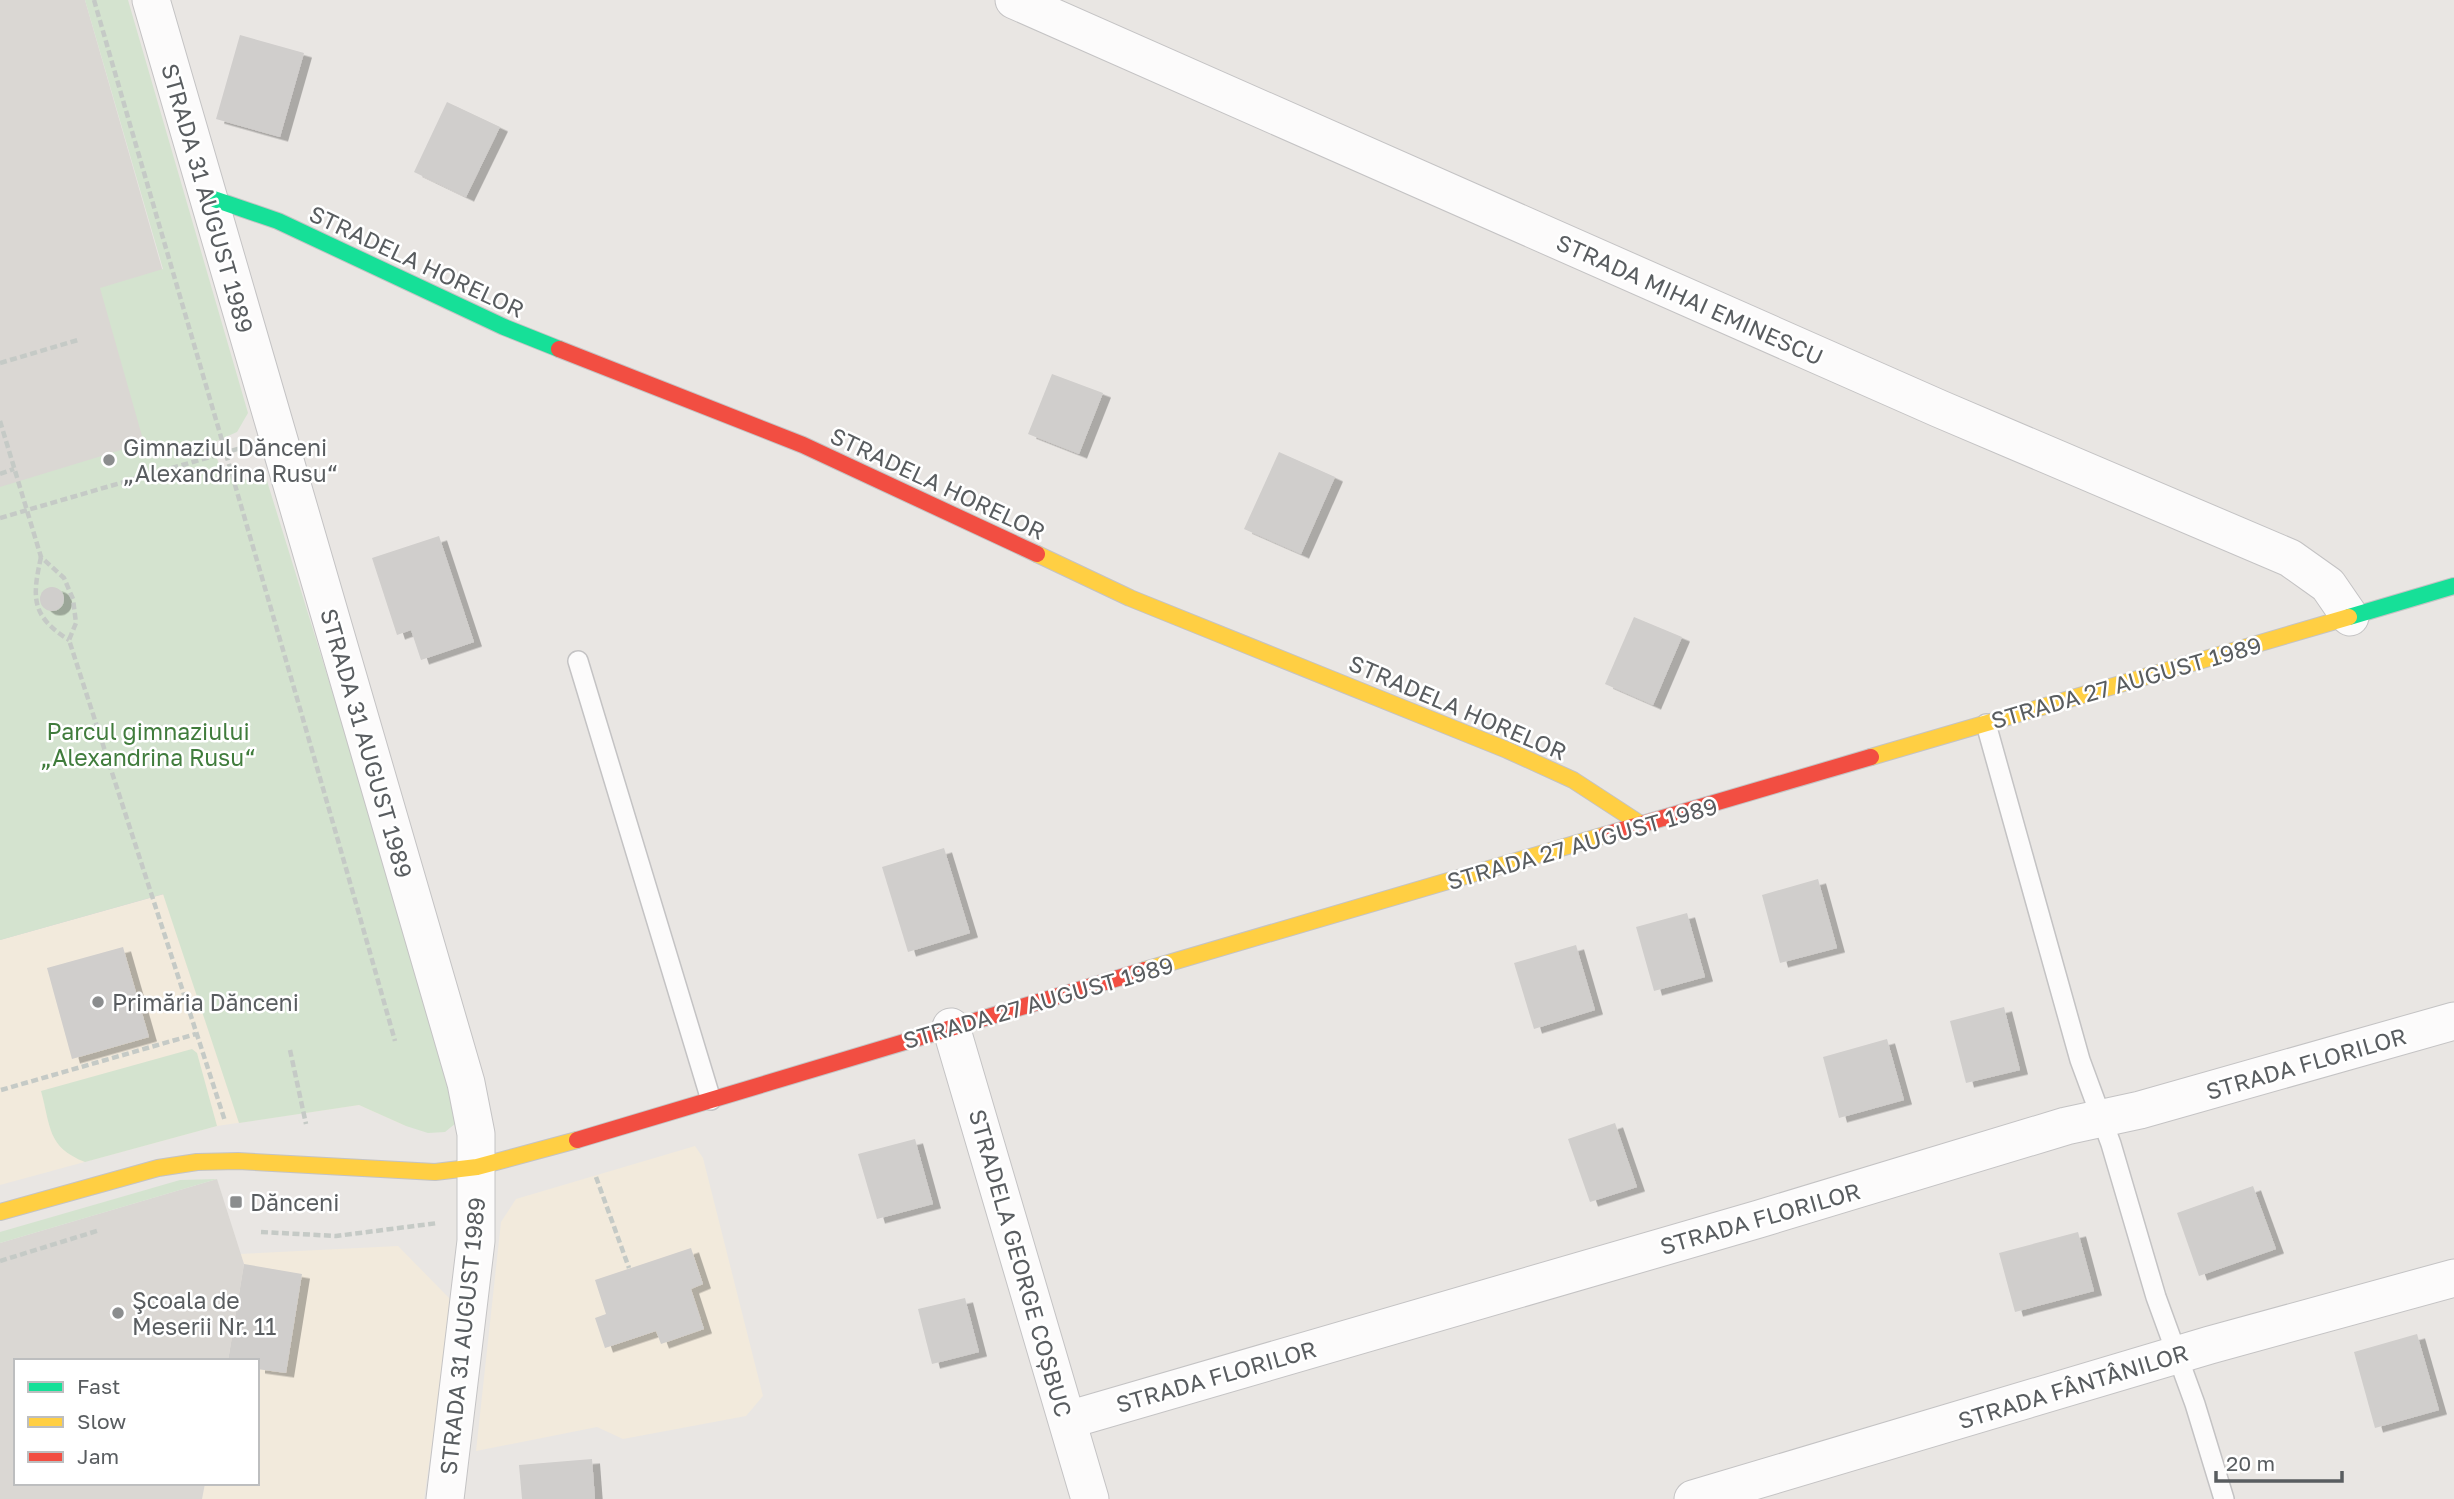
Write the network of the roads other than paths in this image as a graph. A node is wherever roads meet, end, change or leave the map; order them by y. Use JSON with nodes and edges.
{"nodes":[{"id":1,"x":150,"y":0,"type":"edge"},
{"id":2,"x":1014,"y":0,"type":"edge"},
{"id":3,"x":208,"y":197,"type":"junction"},
{"id":4,"x":2454,"y":586,"type":"edge"},
{"id":5,"x":2350,"y":617,"type":"junction"},
{"id":6,"x":578,"y":661,"type":"dead end"},
{"id":7,"x":1986,"y":724,"type":"junction"},
{"id":8,"x":1642,"y":825,"type":"junction"},
{"id":9,"x":2454,"y":1021,"type":"edge"},
{"id":10,"x":951,"y":1027,"type":"junction"},
{"id":11,"x":711,"y":1100,"type":"junction"},
{"id":12,"x":2102,"y":1118,"type":"junction"},
{"id":13,"x":477,"y":1167,"type":"junction"},
{"id":14,"x":0,"y":1212,"type":"edge"},
{"id":15,"x":2454,"y":1278,"type":"edge"},
{"id":16,"x":2178,"y":1354,"type":"junction"},
{"id":17,"x":1068,"y":1420,"type":"junction"},
{"id":18,"x":445,"y":1499,"type":"edge"},
{"id":19,"x":1090,"y":1499,"type":"edge"},
{"id":20,"x":1693,"y":1499,"type":"edge"},
{"id":21,"x":2224,"y":1499,"type":"edge"}],
"edges":[{"from":1,"to":3,"type":"street","name":"STRADA 31 AUGUST 1989"},
{"from":2,"to":5,"type":"street","name":"STRADA MIHAI EMINESCU"},
{"from":3,"to":8,"type":"street","name":"STRADELA HORELOR"},
{"from":3,"to":13,"type":"street","name":"STRADA 31 AUGUST 1989"},
{"from":4,"to":5,"type":"street","name":"STRADA 27 AUGUST 1989"},
{"from":5,"to":7,"type":"street","name":"STRADA 27 AUGUST 1989"},
{"from":6,"to":11,"type":"lane"},
{"from":7,"to":8,"type":"street","name":"STRADA 27 AUGUST 1989"},
{"from":7,"to":12,"type":"lane"},
{"from":8,"to":10,"type":"street","name":"STRADA 27 AUGUST 1989"},
{"from":9,"to":12,"type":"street","name":"STRADA FLORILOR"},
{"from":10,"to":11,"type":"street","name":"STRADA 27 AUGUST 1989"},
{"from":10,"to":17,"type":"street","name":"STRADELA GEORGE COȘBUC"},
{"from":11,"to":13,"type":"street","name":"STRADA 27 AUGUST 1989"},
{"from":12,"to":16,"type":"lane"},
{"from":12,"to":17,"type":"street","name":"STRADA FLORILOR"},
{"from":13,"to":14,"type":"street","name":"STRADA 27 AUGUST 1989"},
{"from":13,"to":18,"type":"street","name":"STRADA 31 AUGUST 1989"},
{"from":15,"to":16,"type":"street","name":"STRADA FÂNTÂNILOR"},
{"from":16,"to":20,"type":"street","name":"STRADA FÂNTÂNILOR"},
{"from":16,"to":21,"type":"lane"},
{"from":17,"to":19,"type":"street","name":"STRADELA GEORGE COȘBUC"}]}
